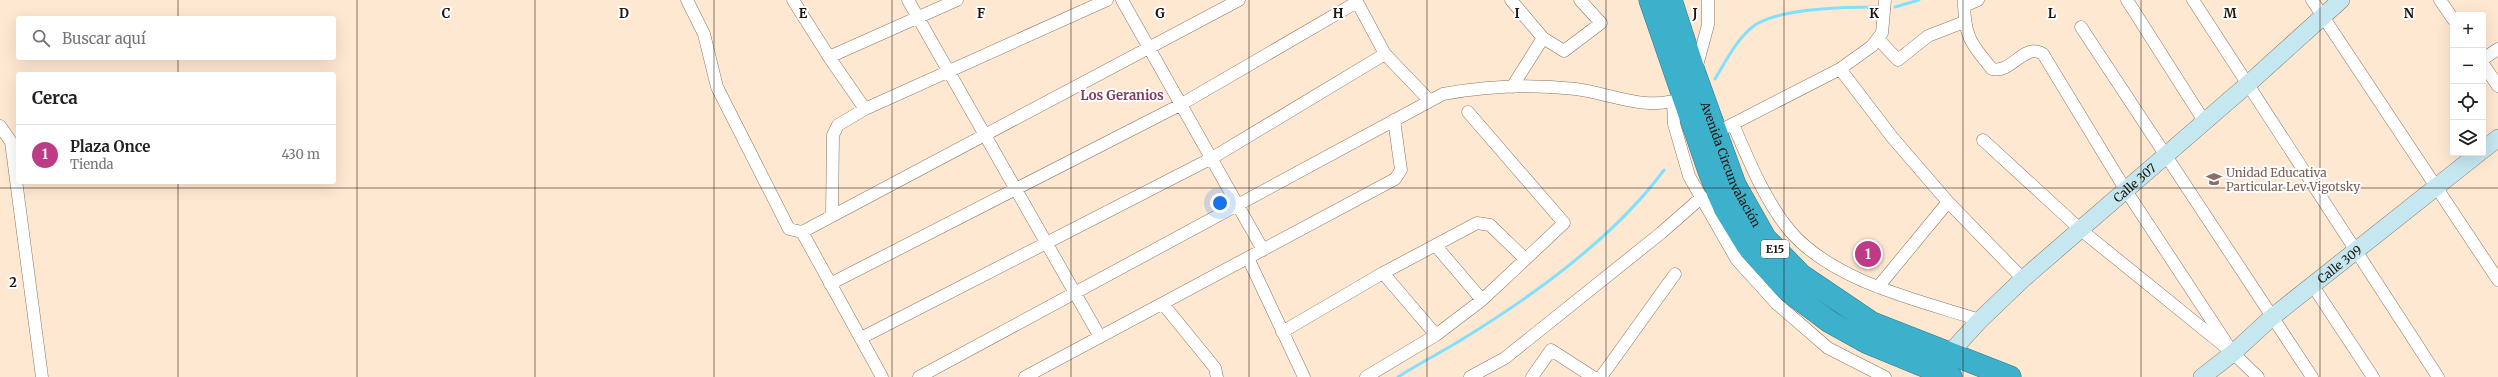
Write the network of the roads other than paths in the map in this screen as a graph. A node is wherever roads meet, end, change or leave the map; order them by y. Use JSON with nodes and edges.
{"nodes":[{"id":1,"x":687,"y":0,"type":"edge"},
{"id":2,"x":793,"y":0,"type":"edge"},
{"id":3,"x":908,"y":0,"type":"edge"},
{"id":4,"x":957,"y":0,"type":"edge"},
{"id":5,"x":1107,"y":0,"type":"edge"},
{"id":6,"x":1122,"y":0,"type":"edge"},
{"id":7,"x":1239,"y":0,"type":"edge"},
{"id":8,"x":1511,"y":0,"type":"edge"},
{"id":9,"x":1580,"y":0,"type":"edge"},
{"id":10,"x":1650,"y":0,"type":"edge"},
{"id":11,"x":1672,"y":0,"type":"edge"},
{"id":12,"x":1708,"y":0,"type":"edge"},
{"id":13,"x":1885,"y":0,"type":"edge"},
{"id":14,"x":1978,"y":0,"type":"edge"},
{"id":15,"x":2127,"y":0,"type":"edge"},
{"id":16,"x":2193,"y":0,"type":"edge"},
{"id":17,"x":2312,"y":0,"type":"edge"},
{"id":18,"x":2341,"y":0,"type":"edge"},
{"id":19,"x":1357,"y":1,"type":"edge"},
{"id":20,"x":2445,"y":2,"type":"edge"},
{"id":21,"x":1964,"y":3,"type":"edge"},
{"id":22,"x":2450,"y":13,"type":"edge"},
{"id":23,"x":2322,"y":16,"type":"junction"},
{"id":24,"x":918,"y":17,"type":"junction"},
{"id":25,"x":1964,"y":22,"type":"junction"},
{"id":26,"x":2082,"y":27,"type":"dead end"},
{"id":27,"x":1543,"y":38,"type":"junction"},
{"id":28,"x":1879,"y":40,"type":"junction"},
{"id":29,"x":1151,"y":48,"type":"junction"},
{"id":30,"x":2498,"y":49,"type":"edge"},
{"id":31,"x":1385,"y":54,"type":"junction"},
{"id":32,"x":829,"y":57,"type":"junction"},
{"id":33,"x":2486,"y":57,"type":"edge"},
{"id":34,"x":2486,"y":68,"type":"edge"},
{"id":35,"x":1840,"y":69,"type":"junction"},
{"id":36,"x":948,"y":71,"type":"junction"},
{"id":37,"x":1695,"y":74,"type":"junction"},
{"id":38,"x":2248,"y":84,"type":"junction"},
{"id":39,"x":2498,"y":86,"type":"edge"},
{"id":40,"x":1512,"y":87,"type":"junction"},
{"id":41,"x":1678,"y":100,"type":"junction"},
{"id":42,"x":1430,"y":101,"type":"junction"},
{"id":43,"x":1180,"y":105,"type":"junction"},
{"id":44,"x":865,"y":109,"type":"junction"},
{"id":45,"x":1468,"y":112,"type":"dead end"},
{"id":46,"x":1394,"y":120,"type":"junction"},
{"id":47,"x":2204,"y":120,"type":"junction"},
{"id":48,"x":0,"y":126,"type":"edge"},
{"id":49,"x":1725,"y":128,"type":"junction"},
{"id":50,"x":985,"y":135,"type":"junction"},
{"id":51,"x":2498,"y":138,"type":"edge"},
{"id":52,"x":1983,"y":140,"type":"dead end"},
{"id":53,"x":2486,"y":148,"type":"edge"},
{"id":54,"x":2164,"y":155,"type":"junction"},
{"id":55,"x":2475,"y":156,"type":"edge"},
{"id":56,"x":1212,"y":158,"type":"junction"},
{"id":57,"x":16,"y":180,"type":"edge"},
{"id":58,"x":17,"y":184,"type":"edge"},
{"id":59,"x":2438,"y":187,"type":"junction"},
{"id":60,"x":1016,"y":189,"type":"junction"},
{"id":61,"x":2125,"y":189,"type":"junction"},
{"id":62,"x":1702,"y":197,"type":"junction"},
{"id":63,"x":1948,"y":202,"type":"junction"},
{"id":64,"x":1237,"y":205,"type":"junction"},
{"id":65,"x":832,"y":216,"type":"junction"},
{"id":66,"x":2081,"y":230,"type":"junction"},
{"id":67,"x":802,"y":232,"type":"junction"},
{"id":68,"x":1047,"y":244,"type":"junction"},
{"id":69,"x":1436,"y":246,"type":"junction"},
{"id":70,"x":1263,"y":250,"type":"junction"},
{"id":71,"x":2358,"y":251,"type":"junction"},
{"id":72,"x":1248,"y":258,"type":"junction"},
{"id":73,"x":1525,"y":259,"type":"junction"},
{"id":74,"x":1383,"y":273,"type":"junction"},
{"id":75,"x":1675,"y":274,"type":"dead end"},
{"id":76,"x":2023,"y":278,"type":"junction"},
{"id":77,"x":2498,"y":280,"type":"edge"},
{"id":78,"x":830,"y":284,"type":"junction"},
{"id":79,"x":2313,"y":286,"type":"junction"},
{"id":80,"x":1878,"y":287,"type":"junction"},
{"id":81,"x":1075,"y":293,"type":"junction"},
{"id":82,"x":1482,"y":300,"type":"junction"},
{"id":83,"x":1162,"y":304,"type":"junction"},
{"id":84,"x":2271,"y":318,"type":"junction"},
{"id":85,"x":1980,"y":320,"type":"junction"},
{"id":86,"x":1282,"y":332,"type":"junction"},
{"id":87,"x":1436,"y":335,"type":"junction"},
{"id":88,"x":1100,"y":337,"type":"junction"},
{"id":89,"x":861,"y":338,"type":"junction"},
{"id":90,"x":1950,"y":353,"type":"junction"},
{"id":91,"x":2233,"y":353,"type":"junction"},
{"id":92,"x":1945,"y":376,"type":"edge"},
{"id":93,"x":42,"y":377,"type":"edge"},
{"id":94,"x":882,"y":377,"type":"edge"},
{"id":95,"x":918,"y":377,"type":"edge"},
{"id":96,"x":1025,"y":377,"type":"edge"},
{"id":97,"x":1216,"y":377,"type":"edge"},
{"id":98,"x":1304,"y":377,"type":"edge"},
{"id":99,"x":1366,"y":377,"type":"edge"},
{"id":100,"x":1470,"y":377,"type":"edge"},
{"id":101,"x":1532,"y":377,"type":"edge"},
{"id":102,"x":1593,"y":377,"type":"edge"},
{"id":103,"x":1601,"y":377,"type":"edge"},
{"id":104,"x":1885,"y":377,"type":"edge"},
{"id":105,"x":2010,"y":377,"type":"edge"},
{"id":106,"x":2202,"y":377,"type":"edge"},
{"id":107,"x":2258,"y":377,"type":"edge"},
{"id":108,"x":2312,"y":377,"type":"edge"},
{"id":109,"x":2373,"y":377,"type":"edge"},
{"id":110,"x":2438,"y":377,"type":"edge"}],
"edges":[{"from":1,"to":67,"type":"street"},
{"from":2,"to":32,"type":"street"},
{"from":3,"to":24,"type":"street"},
{"from":4,"to":24,"type":"street"},
{"from":5,"to":36,"type":"street"},
{"from":6,"to":29,"type":"street"},
{"from":7,"to":29,"type":"street"},
{"from":8,"to":27,"type":"street"},
{"from":9,"to":27,"type":"street"},
{"from":10,"to":41,"type":"highway","name":"Avenida Circunvalación","number":"E15"},
{"from":11,"to":37,"type":"highway","name":"Avenida Circunvalación","number":"E15"},
{"from":12,"to":37,"type":"street"},
{"from":13,"to":28,"type":"street"},
{"from":14,"to":21,"type":"street"},
{"from":15,"to":47,"type":"street"},
{"from":16,"to":38,"type":"street"},
{"from":17,"to":23,"type":"street"},
{"from":18,"to":23,"type":"street","name":"Calle 307"},
{"from":19,"to":31,"type":"street"},
{"from":19,"to":43,"type":"street"},
{"from":20,"to":22,"type":"street"},
{"from":21,"to":25,"type":"street"},
{"from":23,"to":38,"type":"street","name":"Calle 307"},
{"from":23,"to":59,"type":"street"},
{"from":24,"to":32,"type":"street"},
{"from":24,"to":36,"type":"street"},
{"from":25,"to":28,"type":"street"},
{"from":25,"to":61,"type":"street"},
{"from":26,"to":54,"type":"street"},
{"from":27,"to":40,"type":"street"},
{"from":28,"to":35,"type":"street"},
{"from":29,"to":43,"type":"street"},
{"from":29,"to":50,"type":"street"},
{"from":30,"to":33,"type":"street"},
{"from":31,"to":42,"type":"street"},
{"from":31,"to":56,"type":"street"},
{"from":32,"to":44,"type":"street"},
{"from":34,"to":39,"type":"street"},
{"from":35,"to":49,"type":"street"},
{"from":35,"to":63,"type":"street"},
{"from":36,"to":44,"type":"street"},
{"from":36,"to":50,"type":"street"},
{"from":37,"to":41,"type":"street"},
{"from":37,"to":49,"type":"highway","name":"Avenida Circunvalación","number":"E15"},
{"from":38,"to":47,"type":"street","name":"Calle 307"},
{"from":38,"to":71,"type":"street"},
{"from":40,"to":41,"type":"street"},
{"from":40,"to":42,"type":"street"},
{"from":41,"to":62,"type":"street"},
{"from":41,"to":92,"type":"highway","name":"Avenida Circunvalación","number":"E15"},
{"from":42,"to":46,"type":"street"},
{"from":43,"to":56,"type":"street"},
{"from":43,"to":60,"type":"street"},
{"from":44,"to":65,"type":"street"},
{"from":45,"to":73,"type":"street"},
{"from":46,"to":64,"type":"street"},
{"from":46,"to":70,"type":"street"},
{"from":47,"to":54,"type":"street","name":"Calle 307"},
{"from":48,"to":57,"type":"street"},
{"from":49,"to":80,"type":"street"},
{"from":49,"to":90,"type":"highway","name":"Avenida Circunvalación","number":"E15"},
{"from":50,"to":60,"type":"street"},
{"from":50,"to":65,"type":"street"},
{"from":51,"to":53,"type":"street"},
{"from":52,"to":66,"type":"street"},
{"from":54,"to":61,"type":"street","name":"Calle 307"},
{"from":54,"to":84,"type":"street"},
{"from":55,"to":59,"type":"street","name":"Calle 309"},
{"from":56,"to":64,"type":"street"},
{"from":56,"to":68,"type":"street"},
{"from":58,"to":93,"type":"street"},
{"from":59,"to":71,"type":"street","name":"Calle 309"},
{"from":59,"to":77,"type":"street"},
{"from":60,"to":68,"type":"street"},
{"from":60,"to":78,"type":"street"},
{"from":61,"to":66,"type":"street","name":"Calle 307"},
{"from":61,"to":91,"type":"street"},
{"from":62,"to":100,"type":"street"},
{"from":62,"to":104,"type":"street"},
{"from":63,"to":76,"type":"street"},
{"from":63,"to":80,"type":"street"},
{"from":64,"to":70,"type":"street"},
{"from":64,"to":81,"type":"street"},
{"from":65,"to":67,"type":"street"},
{"from":66,"to":76,"type":"street","name":"Calle 307"},
{"from":66,"to":91,"type":"street"},
{"from":67,"to":78,"type":"street"},
{"from":68,"to":81,"type":"street"},
{"from":68,"to":89,"type":"street"},
{"from":69,"to":73,"type":"street"},
{"from":69,"to":74,"type":"street"},
{"from":69,"to":82,"type":"street"},
{"from":70,"to":72,"type":"street"},
{"from":71,"to":79,"type":"street","name":"Calle 309"},
{"from":71,"to":110,"type":"street"},
{"from":72,"to":83,"type":"street"},
{"from":72,"to":86,"type":"street"},
{"from":73,"to":82,"type":"street"},
{"from":74,"to":86,"type":"street"},
{"from":74,"to":87,"type":"street"},
{"from":75,"to":103,"type":"street"},
{"from":76,"to":85,"type":"street","name":"Calle 307"},
{"from":78,"to":89,"type":"street"},
{"from":79,"to":84,"type":"street","name":"Calle 309"},
{"from":79,"to":109,"type":"street"},
{"from":80,"to":85,"type":"street"},
{"from":81,"to":88,"type":"street"},
{"from":81,"to":95,"type":"street"},
{"from":82,"to":87,"type":"street"},
{"from":83,"to":88,"type":"street"},
{"from":83,"to":97,"type":"street"},
{"from":84,"to":91,"type":"street","name":"Calle 309"},
{"from":84,"to":108,"type":"street"},
{"from":85,"to":90,"type":"street","name":"Calle 307"},
{"from":86,"to":98,"type":"street"},
{"from":87,"to":99,"type":"street"},
{"from":88,"to":96,"type":"street"},
{"from":89,"to":94,"type":"street"},
{"from":90,"to":92,"type":"street","name":"Calle 307"},
{"from":90,"to":105,"type":"highway","name":"Avenida Circunvalación","number":"E15"},
{"from":91,"to":106,"type":"street","name":"Calle 309"},
{"from":91,"to":107,"type":"street"},
{"from":101,"to":102,"type":"street"}]}
